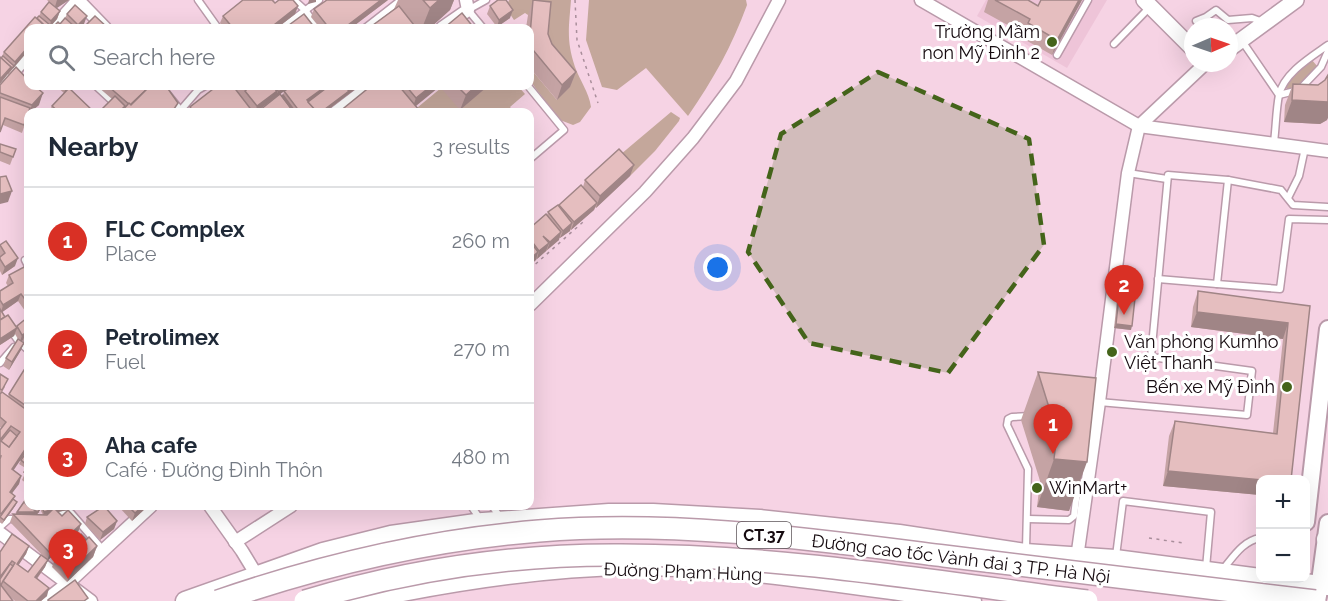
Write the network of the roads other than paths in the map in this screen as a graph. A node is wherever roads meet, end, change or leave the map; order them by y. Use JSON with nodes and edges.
{"nodes":[{"id":1,"x":78,"y":0,"type":"edge"},
{"id":2,"x":198,"y":0,"type":"edge"},
{"id":3,"x":294,"y":0,"type":"edge"},
{"id":4,"x":319,"y":0,"type":"edge"},
{"id":5,"x":401,"y":0,"type":"edge"},
{"id":6,"x":486,"y":0,"type":"edge"},
{"id":7,"x":779,"y":0,"type":"edge"},
{"id":8,"x":921,"y":0,"type":"edge"},
{"id":9,"x":1088,"y":0,"type":"edge"},
{"id":10,"x":1296,"y":0,"type":"edge"},
{"id":11,"x":1147,"y":3,"type":"edge"},
{"id":12,"x":467,"y":5,"type":"edge"},
{"id":13,"x":304,"y":10,"type":"junction"},
{"id":14,"x":1204,"y":18,"type":"edge"},
{"id":15,"x":1226,"y":18,"type":"edge"},
{"id":16,"x":1238,"y":19,"type":"edge"},
{"id":17,"x":1264,"y":22,"type":"junction"},
{"id":18,"x":57,"y":24,"type":"edge"},
{"id":19,"x":101,"y":24,"type":"edge"},
{"id":20,"x":215,"y":24,"type":"edge"},
{"id":21,"x":287,"y":24,"type":"edge"},
{"id":22,"x":315,"y":24,"type":"edge"},
{"id":23,"x":370,"y":24,"type":"edge"},
{"id":24,"x":446,"y":24,"type":"edge"},
{"id":25,"x":480,"y":24,"type":"edge"},
{"id":26,"x":1184,"y":40,"type":"edge"},
{"id":27,"x":1238,"y":43,"type":"edge"},
{"id":28,"x":1114,"y":44,"type":"dead end"},
{"id":29,"x":1328,"y":45,"type":"edge"},
{"id":30,"x":1238,"y":47,"type":"edge"},
{"id":31,"x":1328,"y":51,"type":"edge"},
{"id":32,"x":1057,"y":55,"type":"dead end"},
{"id":33,"x":24,"y":60,"type":"edge"},
{"id":34,"x":1321,"y":67,"type":"junction"},
{"id":35,"x":1196,"y":72,"type":"edge"},
{"id":36,"x":1328,"y":72,"type":"edge"},
{"id":37,"x":0,"y":87,"type":"edge"},
{"id":38,"x":100,"y":90,"type":"edge"},
{"id":39,"x":157,"y":90,"type":"edge"},
{"id":40,"x":198,"y":90,"type":"edge"},
{"id":41,"x":361,"y":90,"type":"edge"},
{"id":42,"x":531,"y":90,"type":"edge"},
{"id":43,"x":1279,"y":95,"type":"junction"},
{"id":44,"x":120,"y":108,"type":"edge"},
{"id":45,"x":174,"y":108,"type":"edge"},
{"id":46,"x":182,"y":108,"type":"edge"},
{"id":47,"x":340,"y":108,"type":"edge"},
{"id":48,"x":1139,"y":126,"type":"junction"},
{"id":49,"x":1274,"y":142,"type":"junction"},
{"id":50,"x":1305,"y":147,"type":"junction"},
{"id":51,"x":1328,"y":151,"type":"edge"},
{"id":52,"x":534,"y":156,"type":"edge"},
{"id":53,"x":1128,"y":173,"type":"junction"},
{"id":54,"x":1167,"y":180,"type":"junction"},
{"id":55,"x":1228,"y":180,"type":"junction"},
{"id":56,"x":1288,"y":198,"type":"junction"},
{"id":57,"x":1328,"y":207,"type":"edge"},
{"id":58,"x":1328,"y":220,"type":"edge"},
{"id":59,"x":1158,"y":279,"type":"junction"},
{"id":60,"x":1217,"y":284,"type":"junction"},
{"id":61,"x":534,"y":301,"type":"edge"},
{"id":62,"x":6,"y":323,"type":"edge"},
{"id":63,"x":1328,"y":329,"type":"edge"},
{"id":64,"x":19,"y":342,"type":"junction"},
{"id":65,"x":24,"y":346,"type":"edge"},
{"id":66,"x":0,"y":363,"type":"edge"},
{"id":67,"x":1096,"y":410,"type":"junction"},
{"id":68,"x":1043,"y":415,"type":"edge"},
{"id":69,"x":1310,"y":480,"type":"edge"},
{"id":70,"x":1078,"y":482,"type":"edge"},
{"id":71,"x":147,"y":510,"type":"edge"},
{"id":72,"x":213,"y":510,"type":"edge"},
{"id":73,"x":285,"y":510,"type":"edge"},
{"id":74,"x":474,"y":510,"type":"edge"},
{"id":75,"x":495,"y":510,"type":"edge"},
{"id":76,"x":698,"y":515,"type":"junction"},
{"id":77,"x":45,"y":516,"type":"edge"},
{"id":78,"x":89,"y":517,"type":"edge"},
{"id":79,"x":27,"y":519,"type":"edge"},
{"id":80,"x":1028,"y":519,"type":"junction"},
{"id":81,"x":503,"y":521,"type":"junction"},
{"id":82,"x":483,"y":522,"type":"junction"},
{"id":83,"x":81,"y":523,"type":"junction"},
{"id":84,"x":0,"y":527,"type":"edge"},
{"id":85,"x":0,"y":533,"type":"edge"},
{"id":86,"x":1327,"y":535,"type":"edge"},
{"id":87,"x":1256,"y":539,"type":"edge"},
{"id":88,"x":235,"y":542,"type":"junction"},
{"id":89,"x":103,"y":550,"type":"junction"},
{"id":90,"x":1025,"y":554,"type":"junction"},
{"id":91,"x":1077,"y":558,"type":"junction"},
{"id":92,"x":1115,"y":559,"type":"junction"},
{"id":93,"x":695,"y":569,"type":"junction"},
{"id":94,"x":1213,"y":572,"type":"junction"},
{"id":95,"x":256,"y":574,"type":"junction"},
{"id":96,"x":1256,"y":577,"type":"edge"},
{"id":97,"x":68,"y":583,"type":"junction"},
{"id":98,"x":1308,"y":584,"type":"edge"},
{"id":99,"x":45,"y":601,"type":"edge"},
{"id":100,"x":92,"y":601,"type":"edge"},
{"id":101,"x":184,"y":601,"type":"edge"},
{"id":102,"x":218,"y":601,"type":"edge"},
{"id":103,"x":305,"y":601,"type":"edge"},
{"id":104,"x":358,"y":601,"type":"edge"},
{"id":105,"x":972,"y":601,"type":"edge"},
{"id":106,"x":1087,"y":601,"type":"edge"},
{"id":107,"x":1297,"y":601,"type":"edge"}],
"edges":[{"from":1,"to":18,"type":"street"},
{"from":1,"to":19,"type":"street"},
{"from":2,"to":20,"type":"lane"},
{"from":3,"to":13,"type":"lane"},
{"from":4,"to":13,"type":"lane"},
{"from":5,"to":23,"type":"lane"},
{"from":6,"to":12,"type":"lane"},
{"from":7,"to":61,"type":"street"},
{"from":8,"to":48,"type":"street"},
{"from":9,"to":32,"type":"lane"},
{"from":10,"to":17,"type":"street"},
{"from":11,"to":26,"type":"street"},
{"from":11,"to":28,"type":"lane"},
{"from":12,"to":24,"type":"street"},
{"from":12,"to":25,"type":"lane"},
{"from":13,"to":21,"type":"lane"},
{"from":13,"to":22,"type":"lane"},
{"from":14,"to":15,"type":"lane"},
{"from":16,"to":17,"type":"lane"},
{"from":17,"to":27,"type":"street"},
{"from":29,"to":43,"type":"lane"},
{"from":30,"to":43,"type":"lane"},
{"from":31,"to":34,"type":"lane"},
{"from":33,"to":37,"type":"street"},
{"from":34,"to":36,"type":"lane"},
{"from":34,"to":43,"type":"lane"},
{"from":35,"to":48,"type":"street"},
{"from":38,"to":44,"type":"lane"},
{"from":39,"to":45,"type":"street"},
{"from":40,"to":46,"type":"lane"},
{"from":41,"to":47,"type":"street"},
{"from":42,"to":52,"type":"lane"},
{"from":43,"to":49,"type":"lane"},
{"from":48,"to":49,"type":"street"},
{"from":48,"to":53,"type":"street"},
{"from":49,"to":50,"type":"street"},
{"from":50,"to":51,"type":"street"},
{"from":50,"to":56,"type":"lane"},
{"from":53,"to":54,"type":"lane"},
{"from":53,"to":67,"type":"street"},
{"from":54,"to":55,"type":"lane"},
{"from":54,"to":59,"type":"lane"},
{"from":55,"to":56,"type":"lane"},
{"from":55,"to":60,"type":"lane"},
{"from":56,"to":57,"type":"lane"},
{"from":58,"to":60,"type":"lane"},
{"from":59,"to":60,"type":"lane"},
{"from":59,"to":67,"type":"lane"},
{"from":62,"to":64,"type":"lane"},
{"from":63,"to":69,"type":"main road"},
{"from":64,"to":65,"type":"lane"},
{"from":64,"to":66,"type":"lane"},
{"from":67,"to":91,"type":"street"},
{"from":68,"to":80,"type":"lane"},
{"from":70,"to":80,"type":"lane"},
{"from":71,"to":89,"type":"street"},
{"from":72,"to":88,"type":"street"},
{"from":73,"to":88,"type":"street"},
{"from":74,"to":82,"type":"lane"},
{"from":75,"to":81,"type":"lane"},
{"from":76,"to":81,"type":"main road"},
{"from":76,"to":90,"type":"main road"},
{"from":76,"to":93,"type":"main road"},
{"from":77,"to":83,"type":"lane"},
{"from":78,"to":83,"type":"lane"},
{"from":79,"to":84,"type":"lane"},
{"from":80,"to":90,"type":"lane"},
{"from":81,"to":82,"type":"main road"},
{"from":82,"to":95,"type":"main road"},
{"from":83,"to":89,"type":"lane"},
{"from":85,"to":97,"type":"street"},
{"from":86,"to":98,"type":"main road"},
{"from":87,"to":94,"type":"lane"},
{"from":88,"to":95,"type":"street"},
{"from":89,"to":97,"type":"street"},
{"from":90,"to":91,"type":"main road"},
{"from":91,"to":92,"type":"main road"},
{"from":92,"to":94,"type":"main road"},
{"from":92,"to":94,"type":"lane"},
{"from":93,"to":104,"type":"main road","name":"Đường Phạm Hùng"},
{"from":93,"to":105,"type":"main road","name":"Đường Phạm Hùng"},
{"from":94,"to":96,"type":"main road"},
{"from":95,"to":101,"type":"main road"},
{"from":97,"to":99,"type":"street"},
{"from":97,"to":100,"type":"street"},
{"from":98,"to":102,"type":"highway","name":"Đường cao tốc Vành đai 3 TP. Hà Nội","number":"CT.37","bridge":true},
{"from":98,"to":107,"type":"main road"},
{"from":103,"to":106,"type":"highway","name":"Đường cao tốc Vành đai 3 TP. Hà Nội","number":"CT.37","bridge":true}]}
